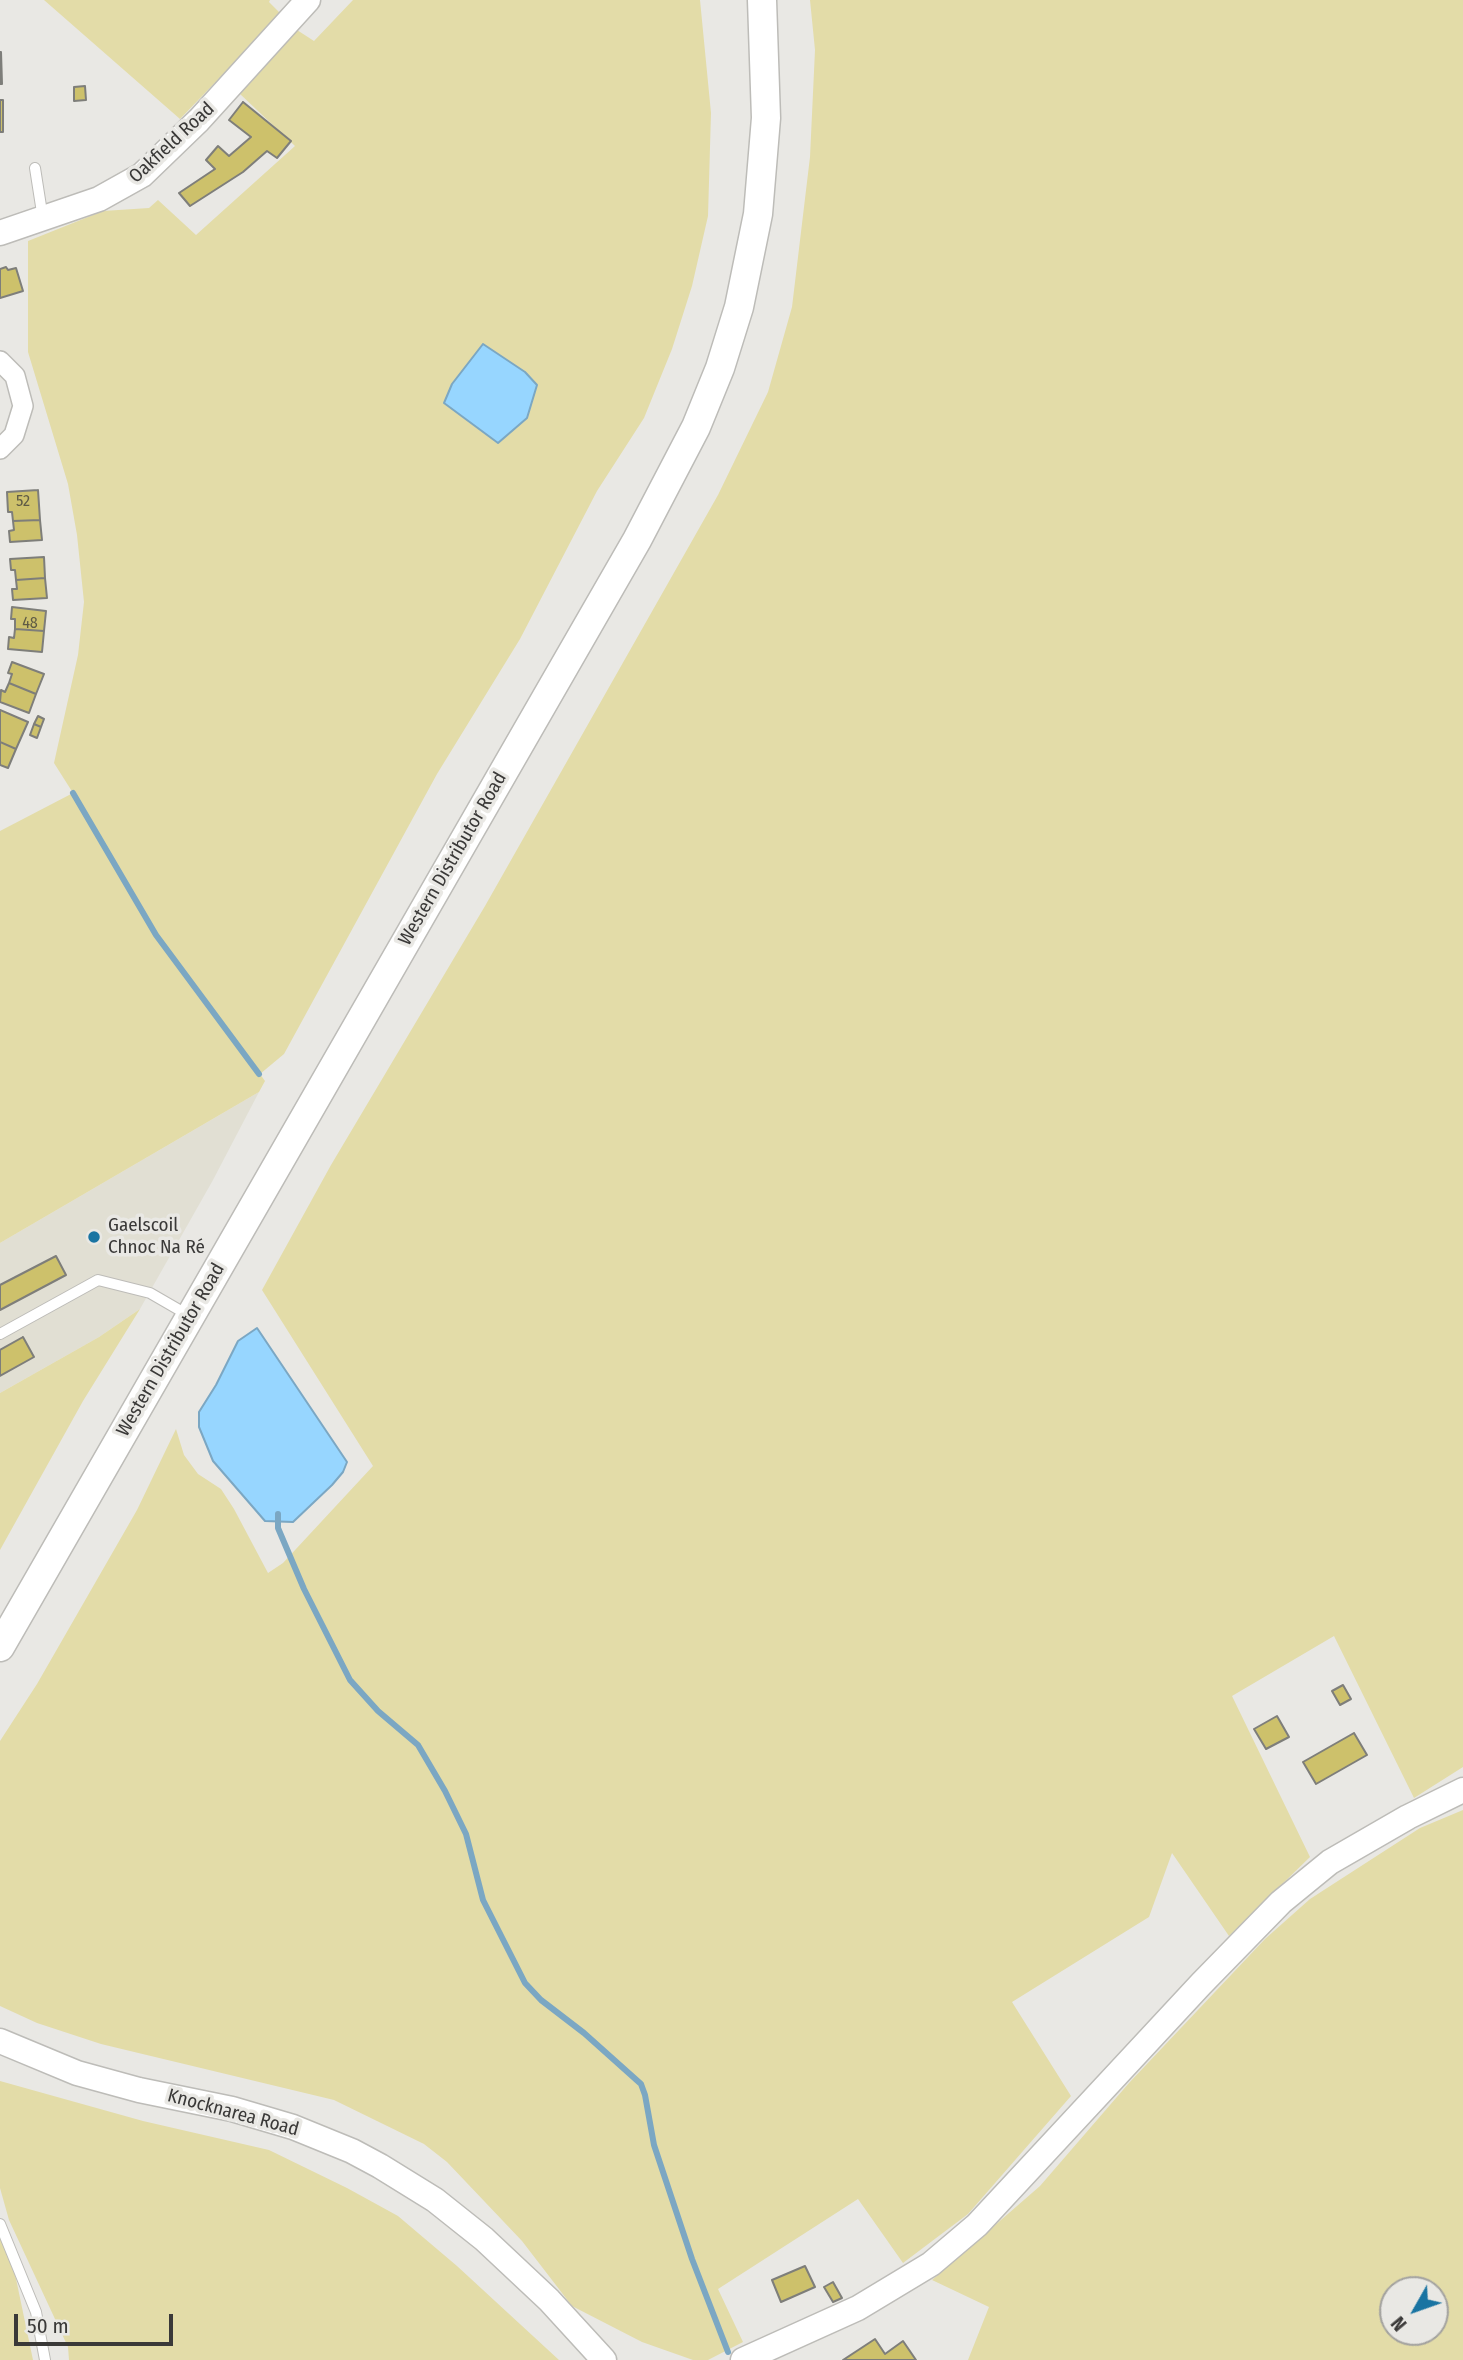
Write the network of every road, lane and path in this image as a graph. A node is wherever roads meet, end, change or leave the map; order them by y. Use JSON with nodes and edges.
{"nodes":[{"id":1,"x":308,"y":0,"type":"edge"},
{"id":2,"x":761,"y":8,"type":"edge"},
{"id":3,"x":35,"y":169,"type":"dead end"},
{"id":4,"x":43,"y":219,"type":"junction"},
{"id":5,"x":0,"y":233,"type":"edge"},
{"id":6,"x":0,"y":360,"type":"edge"},
{"id":7,"x":0,"y":449,"type":"edge"},
{"id":8,"x":190,"y":1317,"type":"junction"},
{"id":9,"x":0,"y":1334,"type":"edge"},
{"id":10,"x":0,"y":1647,"type":"edge"},
{"id":11,"x":1463,"y":1790,"type":"edge"},
{"id":12,"x":0,"y":2041,"type":"edge"},
{"id":13,"x":0,"y":2224,"type":"edge"},
{"id":14,"x":45,"y":2360,"type":"edge"},
{"id":15,"x":604,"y":2360,"type":"edge"},
{"id":16,"x":743,"y":2360,"type":"edge"}],
"edges":[{"from":1,"to":4,"type":"street","name":"Oakfield Road"},
{"from":2,"to":8,"type":"main road","name":"Western Distributor Road"},
{"from":3,"to":4,"type":"lane"},
{"from":4,"to":5,"type":"street","name":"Oakfield Road"},
{"from":6,"to":7,"type":"street"},
{"from":8,"to":9,"type":"lane"},
{"from":8,"to":10,"type":"main road","name":"Western Distributor Road"},
{"from":11,"to":16,"type":"street"},
{"from":12,"to":15,"type":"street","name":"Knocknarea Road"},
{"from":13,"to":14,"type":"lane"}]}
